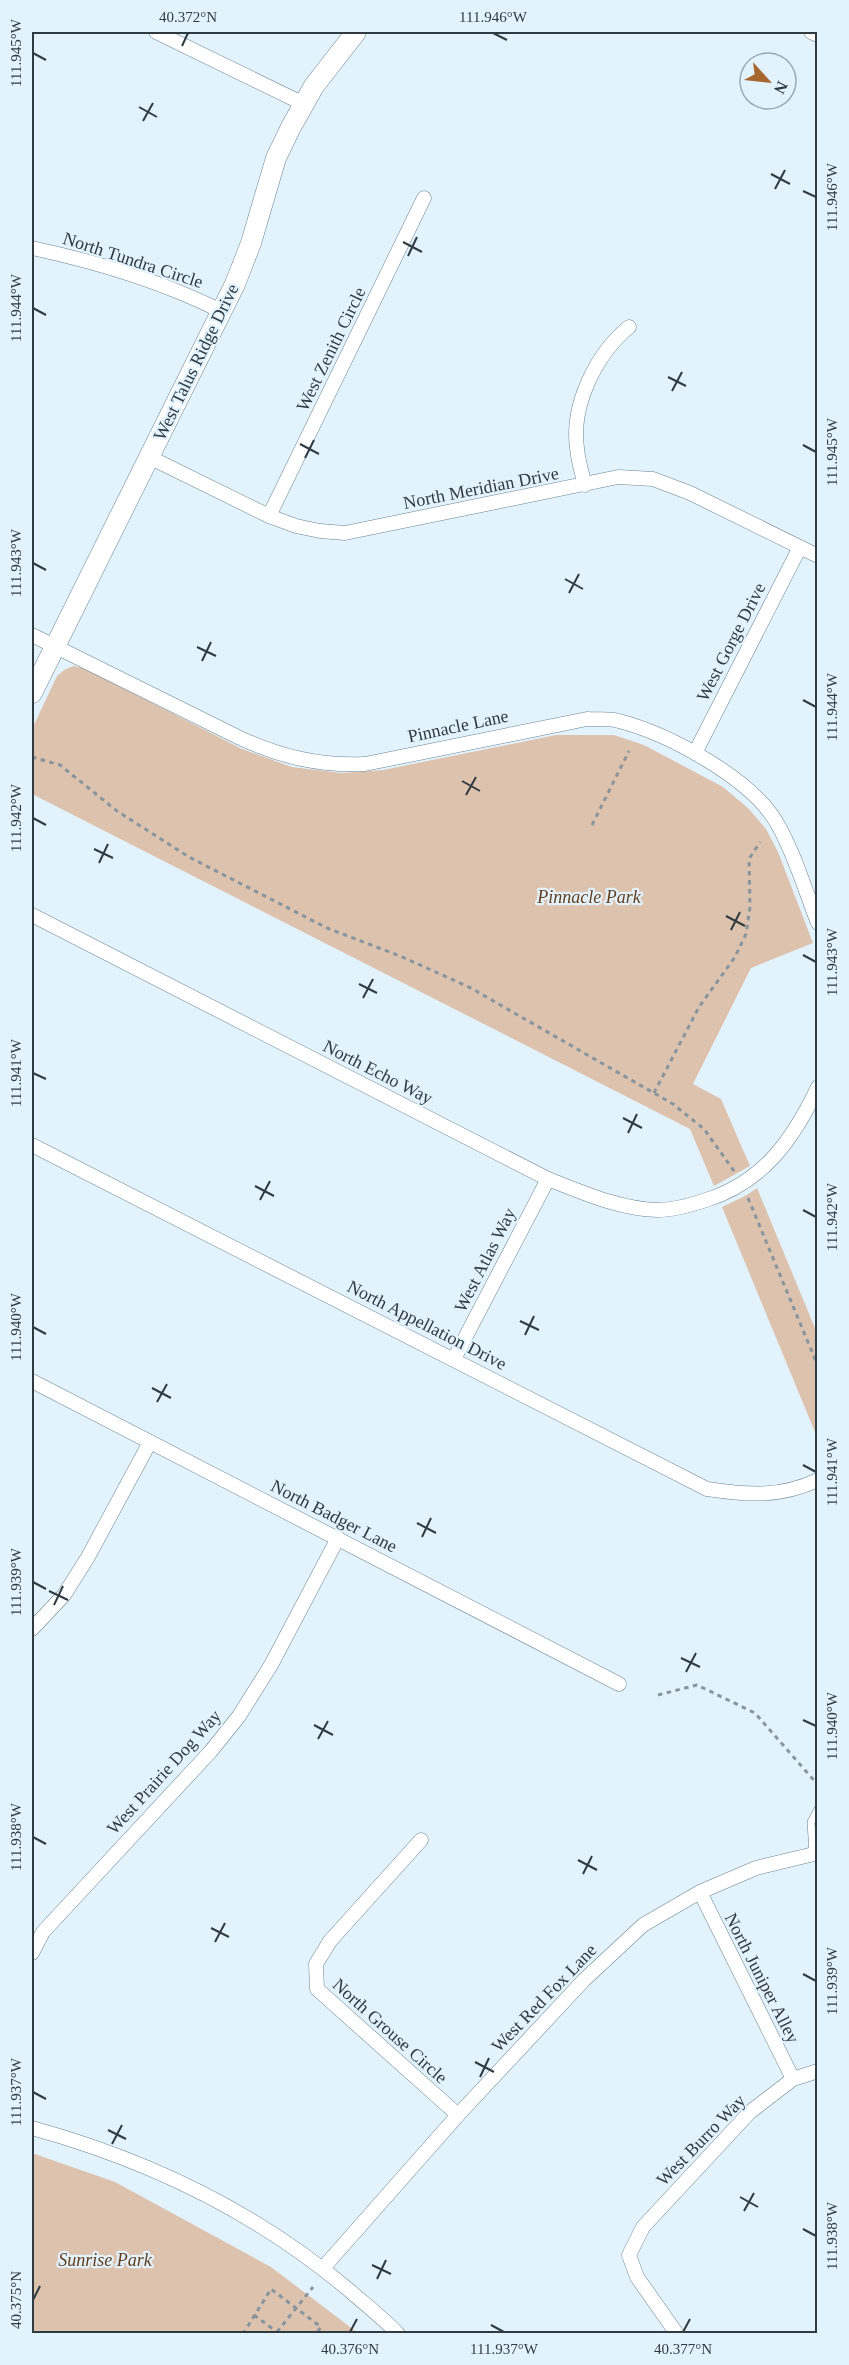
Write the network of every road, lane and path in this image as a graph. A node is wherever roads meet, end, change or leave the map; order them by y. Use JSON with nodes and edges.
{"nodes":[{"id":1,"x":156,"y":32,"type":"edge"},
{"id":2,"x":356,"y":32,"type":"edge"},
{"id":3,"x":812,"y":32,"type":"edge"},
{"id":4,"x":818,"y":35,"type":"edge"},
{"id":5,"x":304,"y":104,"type":"junction"},
{"id":6,"x":424,"y":198,"type":"dead end"},
{"id":7,"x":32,"y":248,"type":"edge"},
{"id":8,"x":221,"y":311,"type":"junction"},
{"id":9,"x":629,"y":327,"type":"dead end"},
{"id":10,"x":149,"y":457,"type":"junction"},
{"id":11,"x":585,"y":485,"type":"junction"},
{"id":12,"x":269,"y":516,"type":"junction"},
{"id":13,"x":800,"y":547,"type":"junction"},
{"id":14,"x":818,"y":556,"type":"edge"},
{"id":15,"x":32,"y":635,"type":"edge"},
{"id":16,"x":54,"y":648,"type":"junction"},
{"id":17,"x":32,"y":693,"type":"edge"},
{"id":18,"x":629,"y":752,"type":"dead end"},
{"id":19,"x":695,"y":753,"type":"junction"},
{"id":20,"x":32,"y":757,"type":"edge"},
{"id":21,"x":592,"y":825,"type":"dead end"},
{"id":22,"x":760,"y":842,"type":"dead end"},
{"id":23,"x":32,"y":915,"type":"edge"},
{"id":24,"x":818,"y":923,"type":"edge"},
{"id":25,"x":818,"y":1088,"type":"edge"},
{"id":26,"x":654,"y":1093,"type":"junction"},
{"id":27,"x":32,"y":1145,"type":"edge"},
{"id":28,"x":548,"y":1179,"type":"junction"},
{"id":29,"x":742,"y":1185,"type":"junction"},
{"id":30,"x":454,"y":1359,"type":"junction"},
{"id":31,"x":818,"y":1374,"type":"edge"},
{"id":32,"x":32,"y":1381,"type":"edge"},
{"id":33,"x":150,"y":1442,"type":"junction"},
{"id":34,"x":817,"y":1480,"type":"edge"},
{"id":35,"x":338,"y":1538,"type":"junction"},
{"id":36,"x":32,"y":1629,"type":"edge"},
{"id":37,"x":620,"y":1684,"type":"dead end"},
{"id":38,"x":658,"y":1695,"type":"dead end"},
{"id":39,"x":818,"y":1785,"type":"edge"},
{"id":40,"x":818,"y":1809,"type":"edge"},
{"id":41,"x":421,"y":1840,"type":"dead end"},
{"id":42,"x":815,"y":1853,"type":"edge"},
{"id":43,"x":700,"y":1892,"type":"junction"},
{"id":44,"x":32,"y":1953,"type":"edge"},
{"id":45,"x":818,"y":2071,"type":"edge"},
{"id":46,"x":793,"y":2079,"type":"junction"},
{"id":47,"x":458,"y":2115,"type":"junction"},
{"id":48,"x":32,"y":2128,"type":"edge"},
{"id":49,"x":323,"y":2268,"type":"junction"},
{"id":50,"x":313,"y":2287,"type":"dead end"},
{"id":51,"x":296,"y":2308,"type":"junction"},
{"id":52,"x":254,"y":2315,"type":"junction"},
{"id":53,"x":278,"y":2333,"type":"edge"},
{"id":54,"x":243,"y":2334,"type":"edge"},
{"id":55,"x":316,"y":2334,"type":"edge"},
{"id":56,"x":398,"y":2334,"type":"edge"},
{"id":57,"x":677,"y":2334,"type":"edge"}],
"edges":[{"from":1,"to":5,"type":"street"},
{"from":2,"to":5,"type":"street","name":"West Talus Ridge Drive"},
{"from":3,"to":4,"type":"street"},
{"from":5,"to":8,"type":"street","name":"West Talus Ridge Drive"},
{"from":6,"to":12,"type":"street","name":"West Zenith Circle"},
{"from":7,"to":8,"type":"street","name":"North Tundra Circle"},
{"from":8,"to":10,"type":"street","name":"West Talus Ridge Drive"},
{"from":9,"to":11,"type":"street"},
{"from":10,"to":12,"type":"street","name":"North Meridian Drive"},
{"from":10,"to":16,"type":"street","name":"West Talus Ridge Drive"},
{"from":11,"to":12,"type":"street","name":"North Meridian Drive"},
{"from":11,"to":13,"type":"street","name":"North Meridian Drive"},
{"from":13,"to":14,"type":"street","name":"North Meridian Drive"},
{"from":13,"to":19,"type":"street","name":"West Gorge Drive"},
{"from":15,"to":16,"type":"street","name":"Pinnacle Lane"},
{"from":16,"to":17,"type":"street","name":"West Talus Ridge Drive"},
{"from":16,"to":19,"type":"street","name":"Pinnacle Lane"},
{"from":18,"to":21,"type":"path"},
{"from":19,"to":24,"type":"street","name":"Pinnacle Lane"},
{"from":20,"to":26,"type":"path"},
{"from":22,"to":26,"type":"path"},
{"from":23,"to":28,"type":"street","name":"North Echo Way"},
{"from":25,"to":29,"type":"street"},
{"from":26,"to":29,"type":"path"},
{"from":27,"to":30,"type":"street","name":"North Appellation Drive"},
{"from":28,"to":29,"type":"street","name":"North Echo Way"},
{"from":28,"to":30,"type":"street","name":"West Atlas Way"},
{"from":29,"to":31,"type":"path"},
{"from":30,"to":34,"type":"street","name":"North Appellation Drive"},
{"from":32,"to":33,"type":"street","name":"North Badger Lane"},
{"from":33,"to":35,"type":"street","name":"North Badger Lane"},
{"from":33,"to":36,"type":"street"},
{"from":35,"to":37,"type":"street","name":"North Badger Lane"},
{"from":35,"to":44,"type":"street","name":"West Prairie Dog Way"},
{"from":38,"to":39,"type":"path"},
{"from":40,"to":42,"type":"lane"},
{"from":41,"to":47,"type":"street","name":"North Grouse Circle"},
{"from":42,"to":43,"type":"street","name":"West Red Fox Lane"},
{"from":43,"to":46,"type":"street","name":"North Juniper Alley"},
{"from":43,"to":47,"type":"street","name":"West Red Fox Lane"},
{"from":45,"to":46,"type":"street","name":"West Burro Way"},
{"from":46,"to":57,"type":"street","name":"West Burro Way"},
{"from":47,"to":49,"type":"street","name":"West Red Fox Lane"},
{"from":48,"to":49,"type":"street"},
{"from":49,"to":56,"type":"street"},
{"from":50,"to":51,"type":"path"},
{"from":51,"to":52,"type":"path"},
{"from":51,"to":53,"type":"path"},
{"from":51,"to":55,"type":"path"},
{"from":52,"to":53,"type":"path"},
{"from":52,"to":54,"type":"path"}]}
